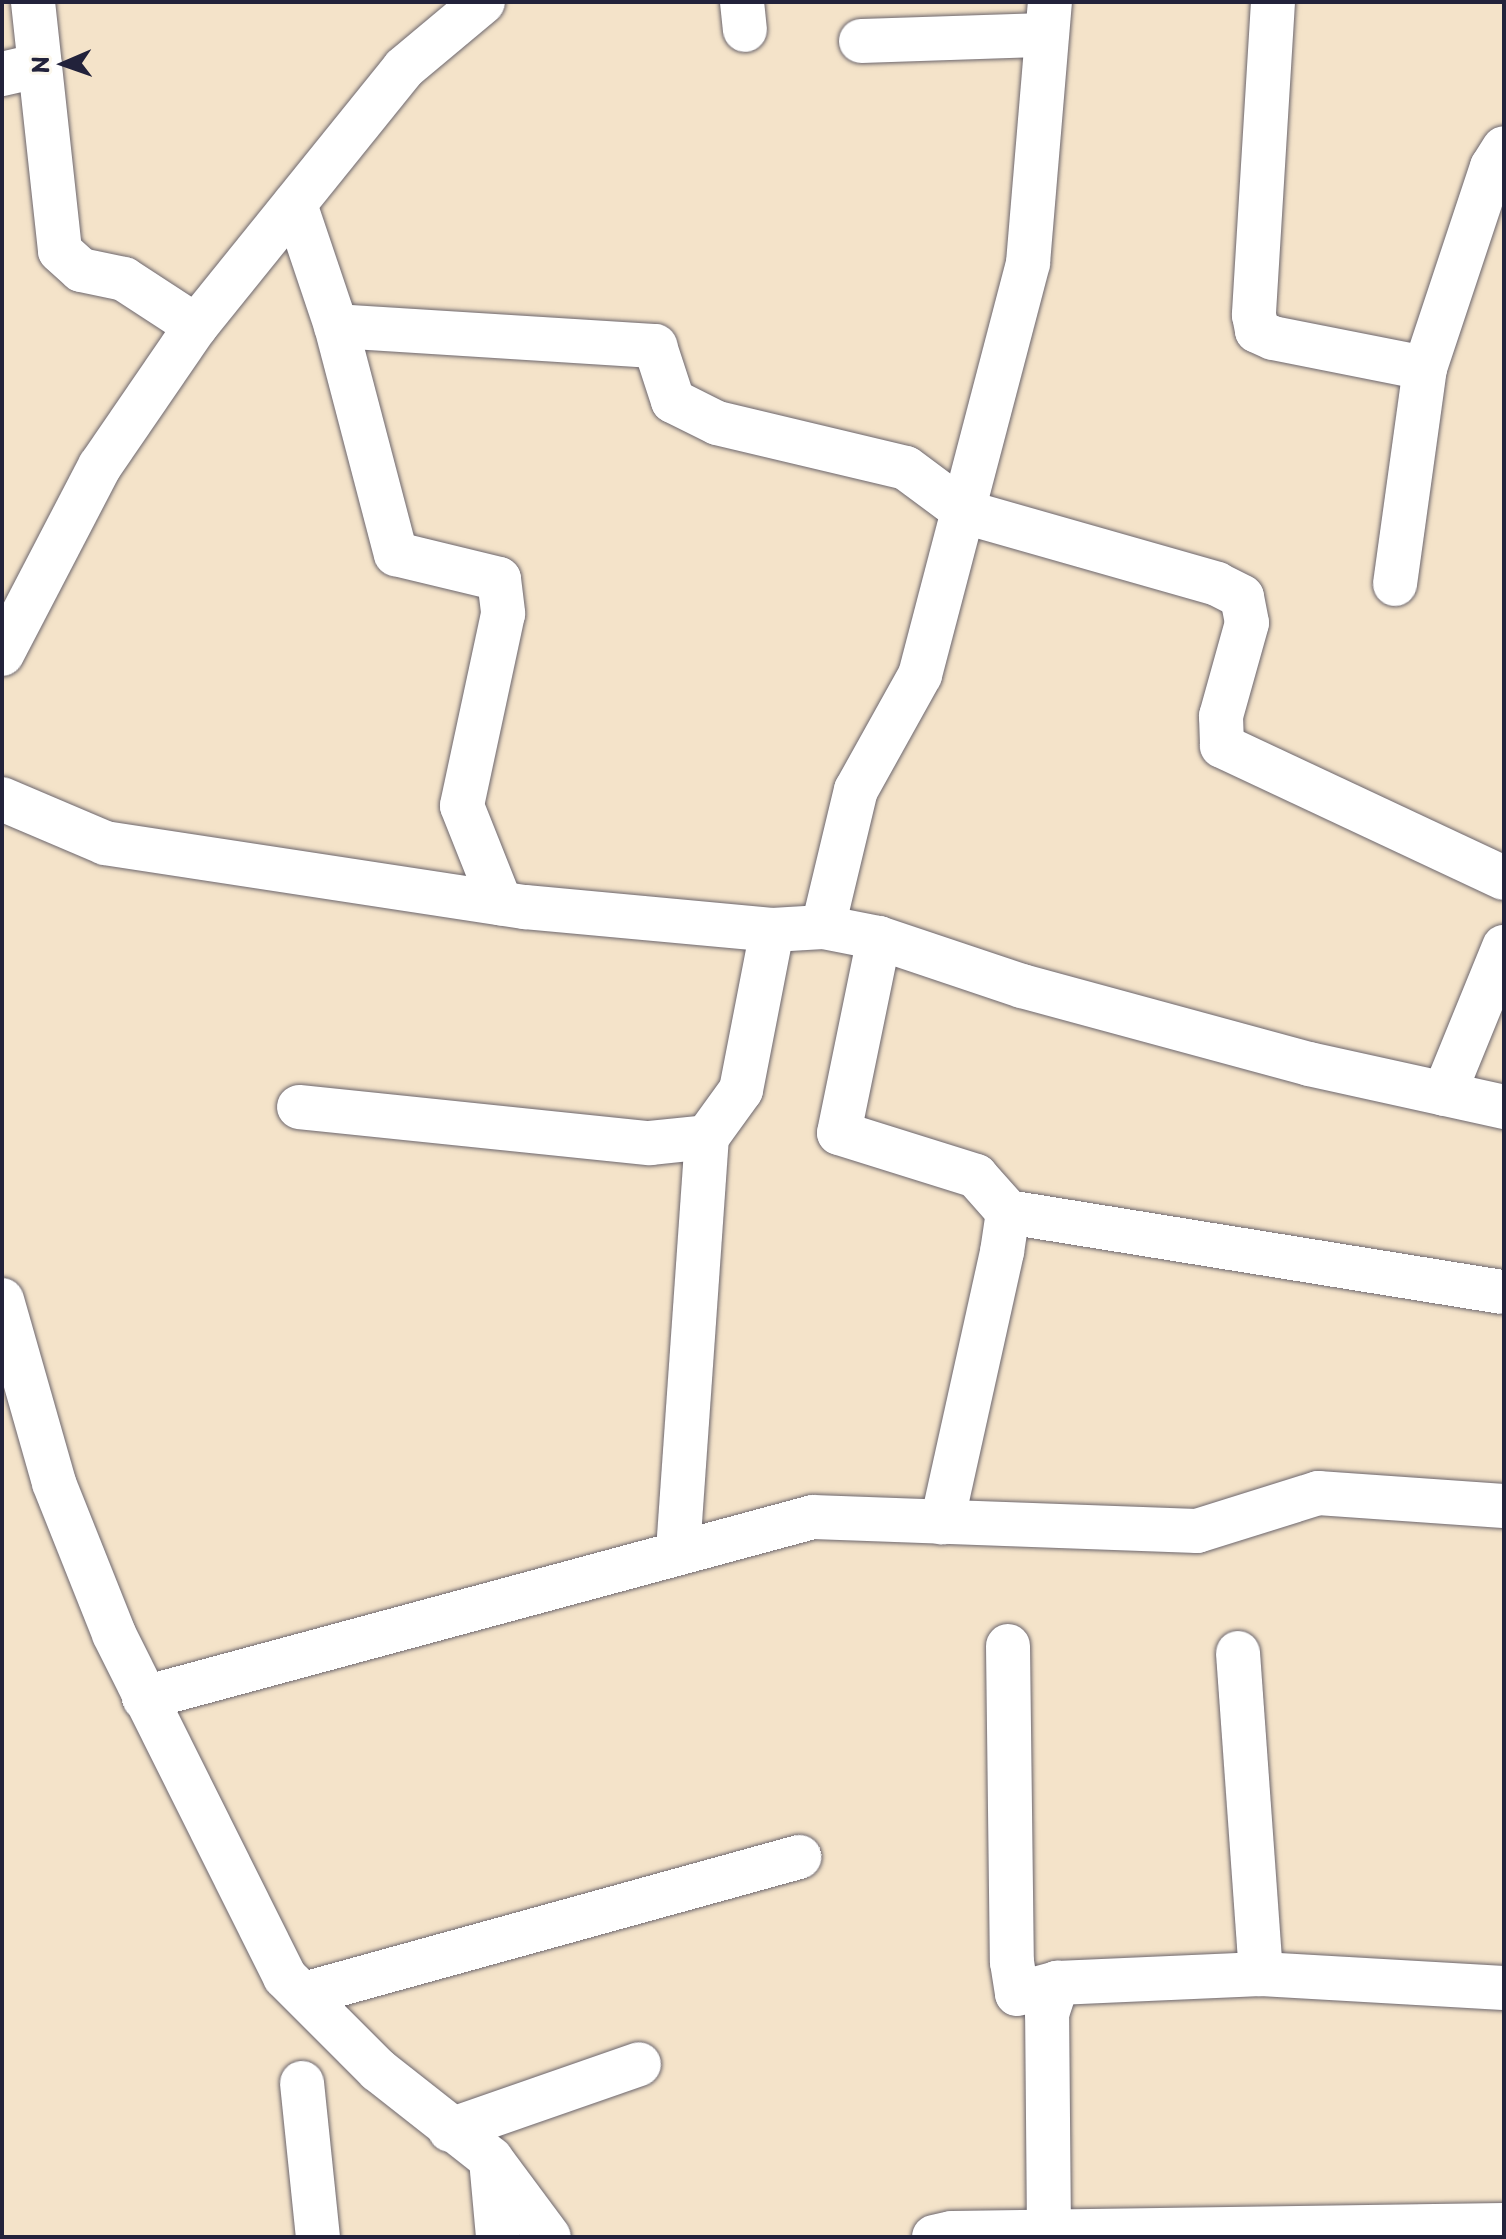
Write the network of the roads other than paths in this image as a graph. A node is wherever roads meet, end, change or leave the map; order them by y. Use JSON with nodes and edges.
{"nodes":[{"id":1,"x":33,"y":2,"type":"edge"},
{"id":2,"x":483,"y":2,"type":"edge"},
{"id":3,"x":1273,"y":2,"type":"edge"},
{"id":4,"x":1048,"y":18,"type":"edge"},
{"id":5,"x":861,"y":41,"type":"dead end"},
{"id":6,"x":21,"y":70,"type":"edge"},
{"id":7,"x":1504,"y":148,"type":"edge"},
{"id":8,"x":295,"y":204,"type":"junction"},
{"id":9,"x":196,"y":326,"type":"junction"},
{"id":10,"x":336,"y":326,"type":"junction"},
{"id":11,"x":1425,"y":368,"type":"junction"},
{"id":12,"x":965,"y":512,"type":"junction"},
{"id":13,"x":1395,"y":584,"type":"dead end"},
{"id":14,"x":2,"y":654,"type":"edge"},
{"id":15,"x":2,"y":799,"type":"edge"},
{"id":16,"x":1504,"y":878,"type":"edge"},
{"id":17,"x":501,"y":904,"type":"junction"},
{"id":18,"x":823,"y":927,"type":"junction"},
{"id":19,"x":772,"y":930,"type":"junction"},
{"id":20,"x":879,"y":938,"type":"junction"},
{"id":21,"x":1504,"y":947,"type":"edge"},
{"id":22,"x":1444,"y":1094,"type":"junction"},
{"id":23,"x":299,"y":1107,"type":"dead end"},
{"id":24,"x":1504,"y":1107,"type":"edge"},
{"id":25,"x":707,"y":1137,"type":"junction"},
{"id":26,"x":1008,"y":1212,"type":"junction"},
{"id":27,"x":1501,"y":1292,"type":"dead end"},
{"id":28,"x":2,"y":1300,"type":"edge"},
{"id":29,"x":1504,"y":1506,"type":"edge"},
{"id":30,"x":942,"y":1522,"type":"junction"},
{"id":31,"x":678,"y":1551,"type":"junction"},
{"id":32,"x":1008,"y":1646,"type":"dead end"},
{"id":33,"x":1238,"y":1653,"type":"dead end"},
{"id":34,"x":144,"y":1698,"type":"junction"},
{"id":35,"x":799,"y":1857,"type":"dead end"},
{"id":36,"x":1261,"y":1974,"type":"junction"},
{"id":37,"x":1057,"y":1983,"type":"junction"},
{"id":38,"x":1504,"y":1988,"type":"edge"},
{"id":39,"x":304,"y":1994,"type":"junction"},
{"id":40,"x":639,"y":2064,"type":"dead end"},
{"id":41,"x":302,"y":2083,"type":"dead end"},
{"id":42,"x":450,"y":2130,"type":"junction"},
{"id":43,"x":491,"y":2159,"type":"junction"},
{"id":44,"x":1504,"y":2225,"type":"edge"},
{"id":45,"x":1049,"y":2232,"type":"junction"},
{"id":46,"x":318,"y":2237,"type":"edge"},
{"id":47,"x":498,"y":2237,"type":"edge"},
{"id":48,"x":549,"y":2237,"type":"edge"},
{"id":49,"x":934,"y":2237,"type":"edge"}],
"edges":[{"from":1,"to":6,"type":"street"},
{"from":2,"to":8,"type":"street"},
{"from":3,"to":11,"type":"street"},
{"from":4,"to":5,"type":"street"},
{"from":4,"to":12,"type":"street"},
{"from":6,"to":9,"type":"street"},
{"from":7,"to":11,"type":"street"},
{"from":8,"to":9,"type":"street"},
{"from":8,"to":10,"type":"street"},
{"from":9,"to":14,"type":"street"},
{"from":10,"to":12,"type":"street"},
{"from":10,"to":17,"type":"street"},
{"from":11,"to":13,"type":"street"},
{"from":12,"to":16,"type":"street"},
{"from":12,"to":18,"type":"street"},
{"from":15,"to":17,"type":"street"},
{"from":17,"to":19,"type":"street"},
{"from":18,"to":19,"type":"street"},
{"from":18,"to":20,"type":"street"},
{"from":19,"to":25,"type":"street"},
{"from":20,"to":22,"type":"street"},
{"from":20,"to":26,"type":"street"},
{"from":21,"to":22,"type":"street"},
{"from":22,"to":24,"type":"street"},
{"from":23,"to":25,"type":"street"},
{"from":25,"to":31,"type":"street"},
{"from":26,"to":27,"type":"street"},
{"from":26,"to":30,"type":"street"},
{"from":28,"to":34,"type":"street"},
{"from":29,"to":30,"type":"street"},
{"from":30,"to":31,"type":"street"},
{"from":31,"to":34,"type":"street"},
{"from":32,"to":37,"type":"street"},
{"from":33,"to":36,"type":"street"},
{"from":34,"to":39,"type":"street"},
{"from":35,"to":39,"type":"street"},
{"from":36,"to":37,"type":"street"},
{"from":36,"to":38,"type":"street"},
{"from":37,"to":45,"type":"street"},
{"from":39,"to":42,"type":"street"},
{"from":40,"to":42,"type":"street"},
{"from":41,"to":46,"type":"street"},
{"from":42,"to":43,"type":"street"},
{"from":43,"to":47,"type":"street"},
{"from":43,"to":48,"type":"street"},
{"from":44,"to":45,"type":"street"},
{"from":45,"to":49,"type":"street"}]}
